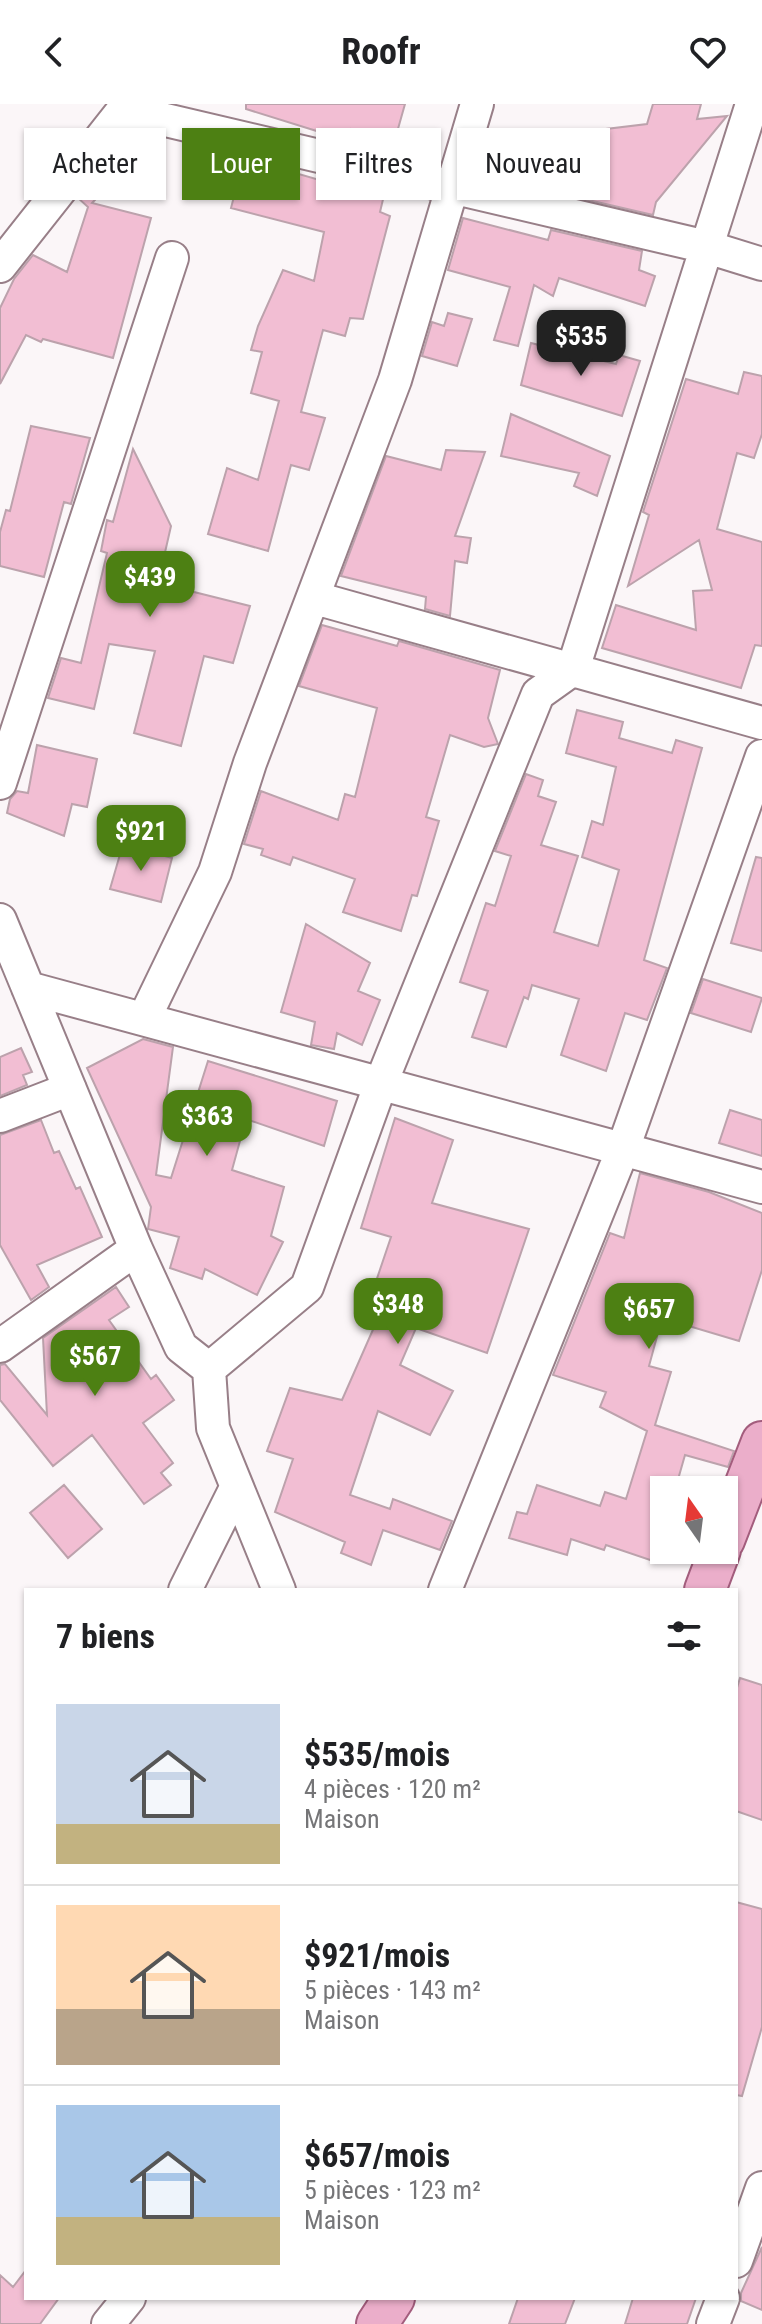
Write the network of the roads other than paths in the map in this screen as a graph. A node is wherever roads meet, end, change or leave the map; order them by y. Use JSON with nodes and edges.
{"nodes":[{"id":1,"x":477,"y":104,"type":"edge"},
{"id":2,"x":752,"y":104,"type":"edge"},
{"id":3,"x":125,"y":107,"type":"edge"},
{"id":4,"x":450,"y":187,"type":"junction"},
{"id":5,"x":707,"y":247,"type":"junction"},
{"id":6,"x":172,"y":258,"type":"dead end"},
{"id":7,"x":762,"y":264,"type":"edge"},
{"id":8,"x":0,"y":266,"type":"edge"},
{"id":9,"x":315,"y":598,"type":"junction"},
{"id":10,"x":573,"y":669,"type":"junction"},
{"id":11,"x":762,"y":723,"type":"edge"},
{"id":12,"x":762,"y":756,"type":"edge"},
{"id":13,"x":0,"y":783,"type":"edge"},
{"id":14,"x":0,"y":920,"type":"edge"},
{"id":15,"x":28,"y":988,"type":"junction"},
{"id":16,"x":144,"y":1019,"type":"junction"},
{"id":17,"x":381,"y":1083,"type":"junction"},
{"id":18,"x":70,"y":1089,"type":"junction"},
{"id":19,"x":0,"y":1116,"type":"edge"},
{"id":20,"x":623,"y":1149,"type":"junction"},
{"id":21,"x":762,"y":1187,"type":"edge"},
{"id":22,"x":136,"y":1249,"type":"junction"},
{"id":23,"x":0,"y":1346,"type":"edge"},
{"id":24,"x":209,"y":1369,"type":"junction"},
{"id":25,"x":762,"y":1442,"type":"edge"},
{"id":26,"x":236,"y":1488,"type":"junction"},
{"id":27,"x":738,"y":1504,"type":"edge"},
{"id":28,"x":715,"y":1564,"type":"edge"},
{"id":29,"x":186,"y":1588,"type":"edge"},
{"id":30,"x":278,"y":1588,"type":"edge"},
{"id":31,"x":446,"y":1588,"type":"edge"},
{"id":32,"x":706,"y":1588,"type":"edge"},
{"id":33,"x":762,"y":2188,"type":"edge"},
{"id":34,"x":738,"y":2255,"type":"edge"},
{"id":35,"x":127,"y":2300,"type":"edge"},
{"id":36,"x":393,"y":2300,"type":"edge"},
{"id":37,"x":722,"y":2300,"type":"edge"},
{"id":38,"x":108,"y":2324,"type":"edge"},
{"id":39,"x":377,"y":2324,"type":"edge"},
{"id":40,"x":713,"y":2324,"type":"edge"}],
"edges":[{"from":1,"to":4,"type":"street"},
{"from":2,"to":5,"type":"street"},
{"from":3,"to":4,"type":"street"},
{"from":3,"to":8,"type":"street"},
{"from":4,"to":5,"type":"street"},
{"from":4,"to":9,"type":"street"},
{"from":5,"to":7,"type":"street"},
{"from":5,"to":10,"type":"street"},
{"from":6,"to":13,"type":"street"},
{"from":9,"to":10,"type":"street"},
{"from":9,"to":16,"type":"street"},
{"from":10,"to":11,"type":"street"},
{"from":10,"to":17,"type":"street"},
{"from":12,"to":20,"type":"street"},
{"from":14,"to":15,"type":"street"},
{"from":15,"to":16,"type":"street"},
{"from":15,"to":18,"type":"street"},
{"from":16,"to":17,"type":"street"},
{"from":17,"to":20,"type":"street"},
{"from":17,"to":24,"type":"street"},
{"from":18,"to":19,"type":"street"},
{"from":18,"to":22,"type":"street"},
{"from":20,"to":21,"type":"street"},
{"from":20,"to":31,"type":"street"},
{"from":22,"to":23,"type":"street"},
{"from":22,"to":24,"type":"street"},
{"from":24,"to":26,"type":"street"},
{"from":25,"to":27,"type":"main road"},
{"from":26,"to":29,"type":"street"},
{"from":26,"to":30,"type":"street"},
{"from":28,"to":32,"type":"main road"},
{"from":33,"to":34,"type":"street"},
{"from":35,"to":38,"type":"street"},
{"from":36,"to":39,"type":"main road"},
{"from":37,"to":40,"type":"street"}]}
